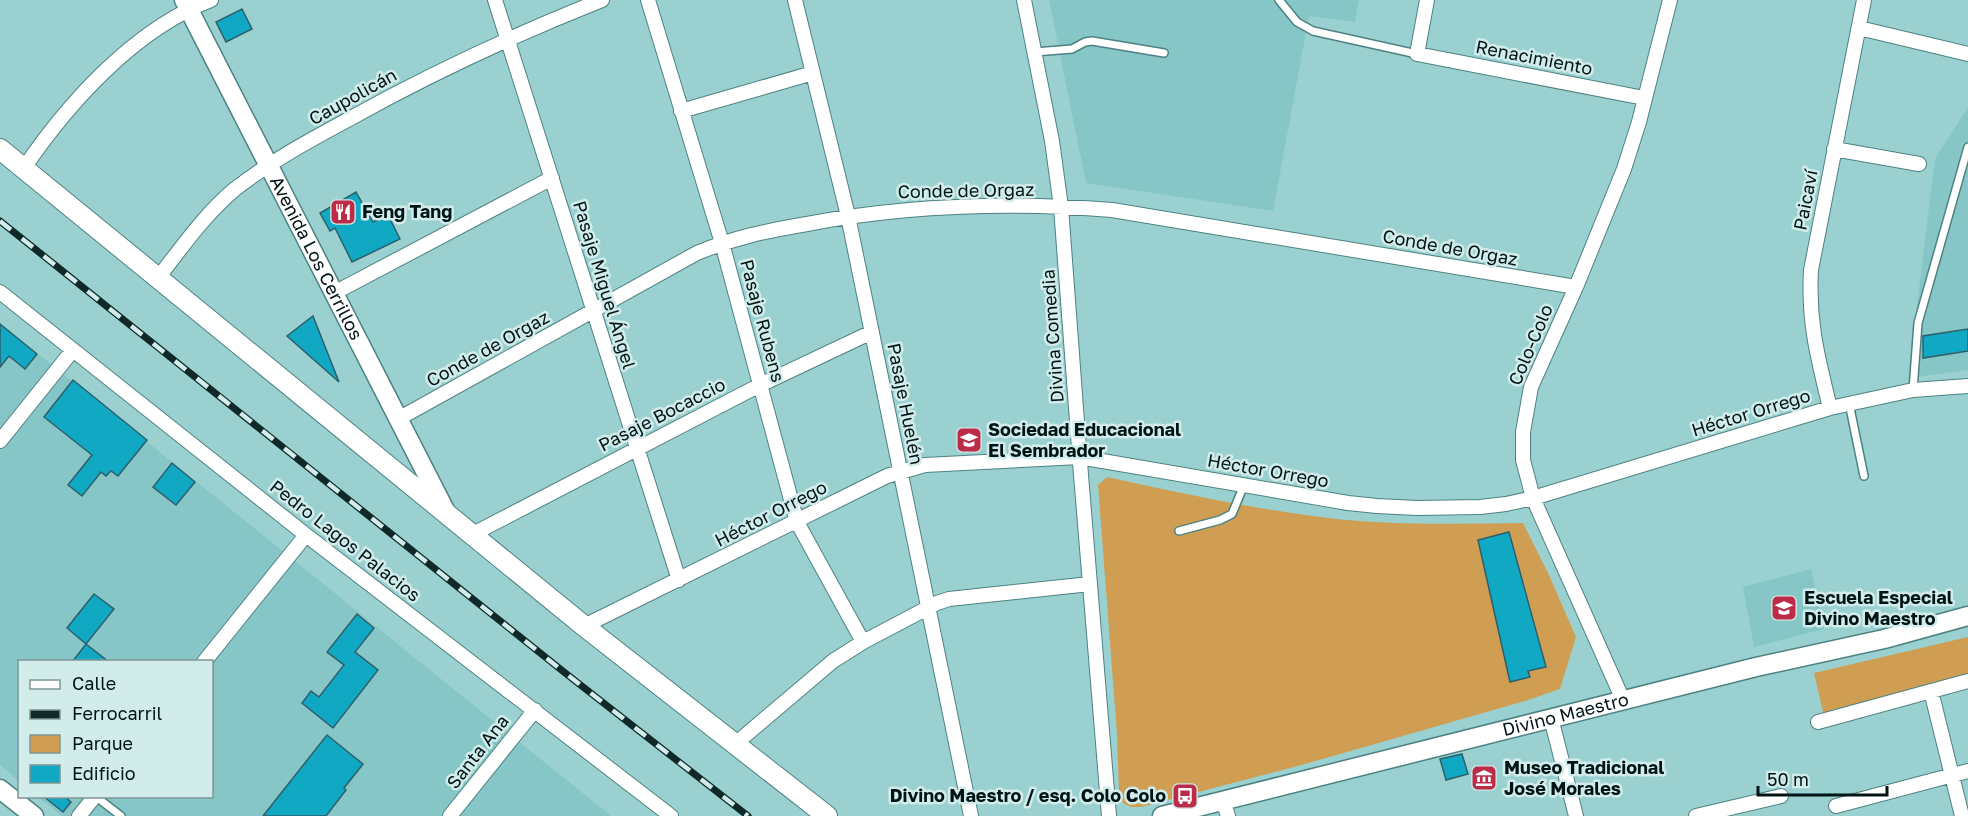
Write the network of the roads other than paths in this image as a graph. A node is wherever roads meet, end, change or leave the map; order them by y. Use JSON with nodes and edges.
{"nodes":[{"id":1,"x":211,"y":0,"type":"edge"},
{"id":2,"x":495,"y":0,"type":"edge"},
{"id":3,"x":602,"y":0,"type":"edge"},
{"id":4,"x":648,"y":0,"type":"edge"},
{"id":5,"x":795,"y":0,"type":"edge"},
{"id":6,"x":1024,"y":0,"type":"edge"},
{"id":7,"x":1279,"y":0,"type":"edge"},
{"id":8,"x":1427,"y":0,"type":"edge"},
{"id":9,"x":1670,"y":0,"type":"edge"},
{"id":10,"x":1864,"y":0,"type":"edge"},
{"id":11,"x":187,"y":5,"type":"edge"},
{"id":12,"x":1859,"y":28,"type":"junction"},
{"id":13,"x":508,"y":39,"type":"junction"},
{"id":14,"x":1035,"y":52,"type":"junction"},
{"id":15,"x":1164,"y":52,"type":"dead end"},
{"id":16,"x":1417,"y":54,"type":"junction"},
{"id":17,"x":1968,"y":54,"type":"edge"},
{"id":18,"x":813,"y":72,"type":"junction"},
{"id":19,"x":1644,"y":98,"type":"junction"},
{"id":20,"x":681,"y":111,"type":"junction"},
{"id":21,"x":1968,"y":147,"type":"edge"},
{"id":22,"x":0,"y":149,"type":"edge"},
{"id":23,"x":1834,"y":149,"type":"junction"},
{"id":24,"x":1919,"y":164,"type":"dead end"},
{"id":25,"x":269,"y":165,"type":"junction"},
{"id":26,"x":24,"y":168,"type":"junction"},
{"id":27,"x":552,"y":178,"type":"junction"},
{"id":28,"x":1061,"y":207,"type":"junction"},
{"id":29,"x":848,"y":216,"type":"junction"},
{"id":30,"x":722,"y":243,"type":"junction"},
{"id":31,"x":158,"y":278,"type":"junction"},
{"id":32,"x":1576,"y":287,"type":"junction"},
{"id":33,"x":0,"y":292,"type":"edge"},
{"id":34,"x":334,"y":293,"type":"junction"},
{"id":35,"x":593,"y":312,"type":"junction"},
{"id":36,"x":872,"y":332,"type":"junction"},
{"id":37,"x":73,"y":350,"type":"junction"},
{"id":38,"x":760,"y":385,"type":"junction"},
{"id":39,"x":1968,"y":386,"type":"edge"},
{"id":40,"x":1913,"y":390,"type":"junction"},
{"id":41,"x":1850,"y":403,"type":"junction"},
{"id":42,"x":1830,"y":408,"type":"junction"},
{"id":43,"x":398,"y":419,"type":"junction"},
{"id":44,"x":0,"y":441,"type":"edge"},
{"id":45,"x":636,"y":449,"type":"junction"},
{"id":46,"x":1079,"y":457,"type":"junction"},
{"id":47,"x":899,"y":471,"type":"junction"},
{"id":48,"x":1864,"y":476,"type":"dead end"},
{"id":49,"x":1244,"y":485,"type":"junction"},
{"id":50,"x":1533,"y":498,"type":"junction"},
{"id":51,"x":449,"y":517,"type":"junction"},
{"id":52,"x":797,"y":522,"type":"junction"},
{"id":53,"x":1179,"y":531,"type":"dead end"},
{"id":54,"x":306,"y":535,"type":"junction"},
{"id":55,"x":471,"y":535,"type":"junction"},
{"id":56,"x":679,"y":580,"type":"junction"},
{"id":57,"x":1090,"y":584,"type":"junction"},
{"id":58,"x":928,"y":608,"type":"junction"},
{"id":59,"x":1968,"y":616,"type":"edge"},
{"id":60,"x":584,"y":626,"type":"junction"},
{"id":61,"x":863,"y":642,"type":"junction"},
{"id":62,"x":206,"y":660,"type":"edge"},
{"id":63,"x":1968,"y":681,"type":"edge"},
{"id":64,"x":1931,"y":691,"type":"junction"},
{"id":65,"x":1623,"y":700,"type":"junction"},
{"id":66,"x":535,"y":710,"type":"junction"},
{"id":67,"x":1551,"y":718,"type":"junction"},
{"id":68,"x":1818,"y":722,"type":"dead end"},
{"id":69,"x":734,"y":745,"type":"junction"},
{"id":70,"x":1968,"y":771,"type":"edge"},
{"id":71,"x":1952,"y":775,"type":"junction"},
{"id":72,"x":0,"y":789,"type":"edge"},
{"id":73,"x":1780,"y":795,"type":"dead end"},
{"id":74,"x":93,"y":798,"type":"edge"},
{"id":75,"x":98,"y":798,"type":"edge"},
{"id":76,"x":1836,"y":806,"type":"dead end"},
{"id":77,"x":1225,"y":808,"type":"edge"},
{"id":78,"x":34,"y":816,"type":"edge"},
{"id":79,"x":79,"y":816,"type":"edge"},
{"id":80,"x":121,"y":816,"type":"edge"},
{"id":81,"x":450,"y":816,"type":"edge"},
{"id":82,"x":671,"y":816,"type":"edge"},
{"id":83,"x":827,"y":816,"type":"edge"},
{"id":84,"x":971,"y":816,"type":"edge"},
{"id":85,"x":1109,"y":816,"type":"edge"},
{"id":86,"x":1162,"y":816,"type":"edge"},
{"id":87,"x":1576,"y":816,"type":"edge"},
{"id":88,"x":1696,"y":816,"type":"edge"},
{"id":89,"x":1962,"y":816,"type":"edge"}],
"edges":[{"from":1,"to":11,"type":"street"},
{"from":2,"to":13,"type":"street","name":"Pasaje Miguel Ángel"},
{"from":3,"to":13,"type":"street","name":"Caupolicán"},
{"from":4,"to":20,"type":"street","name":"Pasaje Rubens"},
{"from":5,"to":18,"type":"street","name":"Pasaje Huelén"},
{"from":6,"to":14,"type":"street","name":"Divina Comedia"},
{"from":7,"to":16,"type":"lane"},
{"from":8,"to":16,"type":"street"},
{"from":9,"to":19,"type":"street","name":"Colo-Colo"},
{"from":10,"to":12,"type":"street","name":"Paicaví"},
{"from":11,"to":25,"type":"street","name":"Avenida Los Cerrillos"},
{"from":11,"to":26,"type":"street"},
{"from":12,"to":17,"type":"street"},
{"from":12,"to":23,"type":"street","name":"Paicaví"},
{"from":13,"to":25,"type":"street","name":"Caupolicán"},
{"from":13,"to":27,"type":"street","name":"Pasaje Miguel Ángel"},
{"from":14,"to":15,"type":"lane"},
{"from":14,"to":28,"type":"street","name":"Divina Comedia"},
{"from":16,"to":19,"type":"street","name":"Renacimiento"},
{"from":18,"to":20,"type":"street"},
{"from":18,"to":29,"type":"street","name":"Pasaje Huelén"},
{"from":19,"to":32,"type":"street","name":"Colo-Colo"},
{"from":20,"to":30,"type":"street","name":"Pasaje Rubens"},
{"from":21,"to":40,"type":"lane"},
{"from":22,"to":26,"type":"main road"},
{"from":23,"to":24,"type":"street"},
{"from":23,"to":42,"type":"street","name":"Paicaví"},
{"from":25,"to":31,"type":"street","name":"Caupolicán"},
{"from":25,"to":34,"type":"street","name":"Avenida Los Cerrillos"},
{"from":26,"to":31,"type":"main road"},
{"from":27,"to":34,"type":"street"},
{"from":27,"to":35,"type":"street","name":"Pasaje Miguel Ángel"},
{"from":28,"to":29,"type":"street","name":"Conde de Orgaz"},
{"from":28,"to":32,"type":"street","name":"Conde de Orgaz"},
{"from":28,"to":46,"type":"street","name":"Divina Comedia"},
{"from":29,"to":30,"type":"street","name":"Conde de Orgaz"},
{"from":29,"to":36,"type":"street","name":"Pasaje Huelén"},
{"from":30,"to":35,"type":"street","name":"Conde de Orgaz"},
{"from":30,"to":38,"type":"street","name":"Pasaje Rubens"},
{"from":31,"to":51,"type":"main road"},
{"from":32,"to":50,"type":"street","name":"Colo-Colo"},
{"from":33,"to":37,"type":"street","name":"Pedro Lagos Palacios"},
{"from":34,"to":43,"type":"street","name":"Avenida Los Cerrillos"},
{"from":35,"to":43,"type":"street","name":"Conde de Orgaz"},
{"from":35,"to":45,"type":"street","name":"Pasaje Miguel Ángel"},
{"from":36,"to":38,"type":"street","name":"Pasaje Bocaccio"},
{"from":36,"to":47,"type":"street","name":"Pasaje Huelén"},
{"from":37,"to":44,"type":"street"},
{"from":37,"to":54,"type":"street","name":"Pedro Lagos Palacios"},
{"from":38,"to":45,"type":"street","name":"Pasaje Bocaccio"},
{"from":38,"to":52,"type":"street","name":"Pasaje Rubens"},
{"from":39,"to":40,"type":"street","name":"Héctor Orrego"},
{"from":40,"to":41,"type":"street","name":"Héctor Orrego"},
{"from":41,"to":42,"type":"street","name":"Héctor Orrego"},
{"from":41,"to":48,"type":"lane"},
{"from":42,"to":50,"type":"street","name":"Héctor Orrego"},
{"from":43,"to":51,"type":"street","name":"Avenida Los Cerrillos"},
{"from":45,"to":55,"type":"street","name":"Pasaje Bocaccio"},
{"from":45,"to":56,"type":"street","name":"Pasaje Miguel Ángel"},
{"from":46,"to":47,"type":"street","name":"Héctor Orrego"},
{"from":46,"to":49,"type":"street","name":"Héctor Orrego"},
{"from":46,"to":57,"type":"street","name":"Divina Comedia"},
{"from":47,"to":52,"type":"street","name":"Héctor Orrego"},
{"from":47,"to":58,"type":"street","name":"Pasaje Huelén"},
{"from":49,"to":50,"type":"street","name":"Héctor Orrego"},
{"from":49,"to":53,"type":"lane"},
{"from":50,"to":65,"type":"street","name":"Colo-Colo"},
{"from":51,"to":55,"type":"main road"},
{"from":52,"to":56,"type":"street","name":"Héctor Orrego"},
{"from":52,"to":61,"type":"street","name":"Pasaje Rubens"},
{"from":54,"to":62,"type":"street"},
{"from":54,"to":66,"type":"street","name":"Pedro Lagos Palacios"},
{"from":55,"to":60,"type":"main road"},
{"from":56,"to":60,"type":"street","name":"Héctor Orrego"},
{"from":57,"to":58,"type":"street"},
{"from":57,"to":85,"type":"street","name":"Divina Comedia"},
{"from":58,"to":61,"type":"street"},
{"from":58,"to":84,"type":"street","name":"Pasaje Huelén"},
{"from":59,"to":65,"type":"street","name":"Divino Maestro"},
{"from":60,"to":69,"type":"main road"},
{"from":61,"to":69,"type":"street"},
{"from":63,"to":64,"type":"street"},
{"from":64,"to":68,"type":"street"},
{"from":64,"to":71,"type":"street"},
{"from":65,"to":67,"type":"street","name":"Divino Maestro"},
{"from":66,"to":81,"type":"street","name":"Santa Ana"},
{"from":66,"to":82,"type":"street","name":"Pedro Lagos Palacios"},
{"from":67,"to":77,"type":"street","name":"Divino Maestro"},
{"from":67,"to":87,"type":"street"},
{"from":69,"to":83,"type":"main road"},
{"from":70,"to":71,"type":"street"},
{"from":71,"to":76,"type":"street"},
{"from":71,"to":89,"type":"street"},
{"from":72,"to":78,"type":"street"},
{"from":73,"to":88,"type":"street"},
{"from":74,"to":79,"type":"street"},
{"from":75,"to":80,"type":"lane"},
{"from":77,"to":86,"type":"street","name":"Divino Maestro"}]}
